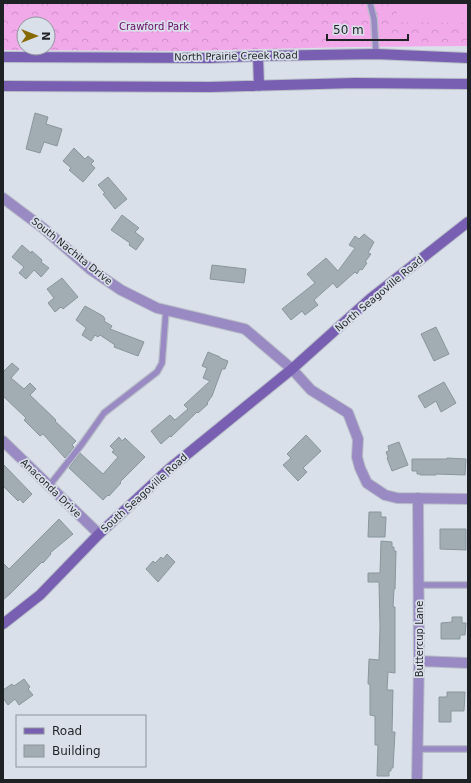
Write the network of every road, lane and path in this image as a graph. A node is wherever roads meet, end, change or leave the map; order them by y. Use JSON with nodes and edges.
{"nodes":[{"id":1,"x":370,"y":3,"type":"edge"},
{"id":2,"x":376,"y":54,"type":"junction"},
{"id":3,"x":258,"y":56,"type":"junction"},
{"id":4,"x":3,"y":57,"type":"edge"},
{"id":5,"x":468,"y":58,"type":"edge"},
{"id":6,"x":468,"y":84,"type":"edge"},
{"id":7,"x":3,"y":86,"type":"edge"},
{"id":8,"x":259,"y":86,"type":"junction"},
{"id":9,"x":3,"y":198,"type":"edge"},
{"id":10,"x":468,"y":222,"type":"edge"},
{"id":11,"x":166,"y":310,"type":"junction"},
{"id":12,"x":292,"y":369,"type":"junction"},
{"id":13,"x":3,"y":441,"type":"edge"},
{"id":14,"x":49,"y":486,"type":"junction"},
{"id":15,"x":418,"y":498,"type":"junction"},
{"id":16,"x":468,"y":499,"type":"edge"},
{"id":17,"x":98,"y":534,"type":"junction"},
{"id":18,"x":468,"y":584,"type":"edge"},
{"id":19,"x":418,"y":585,"type":"junction"},
{"id":20,"x":3,"y":624,"type":"edge"},
{"id":21,"x":419,"y":661,"type":"junction"},
{"id":22,"x":468,"y":662,"type":"edge"},
{"id":23,"x":418,"y":748,"type":"junction"},
{"id":24,"x":468,"y":749,"type":"edge"},
{"id":25,"x":417,"y":780,"type":"edge"}],
"edges":[{"from":1,"to":2,"type":"lane"},
{"from":2,"to":3,"type":"main road","name":"North Prairie Creek Road"},
{"from":2,"to":5,"type":"main road","name":"North Prairie Creek Road"},
{"from":3,"to":4,"type":"main road","name":"North Prairie Creek Road"},
{"from":3,"to":8,"type":"main road"},
{"from":6,"to":8,"type":"main road"},
{"from":7,"to":8,"type":"main road"},
{"from":9,"to":11,"type":"street","name":"South Nachita Drive"},
{"from":10,"to":12,"type":"main road","name":"North Seagoville Road"},
{"from":11,"to":12,"type":"street","name":"South Nachita Drive"},
{"from":11,"to":14,"type":"lane"},
{"from":12,"to":15,"type":"street","name":"South Nachita Drive"},
{"from":12,"to":17,"type":"main road","name":"South Seagoville Road"},
{"from":13,"to":14,"type":"street","name":"Anaconda Drive"},
{"from":14,"to":17,"type":"street","name":"Anaconda Drive"},
{"from":15,"to":16,"type":"street","name":"South Nachita Drive"},
{"from":15,"to":19,"type":"street","name":"Buttercup Lane"},
{"from":17,"to":20,"type":"main road","name":"South Seagoville Road"},
{"from":18,"to":19,"type":"lane"},
{"from":19,"to":21,"type":"street","name":"Buttercup Lane"},
{"from":21,"to":22,"type":"street"},
{"from":21,"to":23,"type":"street","name":"Buttercup Lane"},
{"from":23,"to":24,"type":"lane"},
{"from":23,"to":25,"type":"street","name":"Buttercup Lane"}]}
